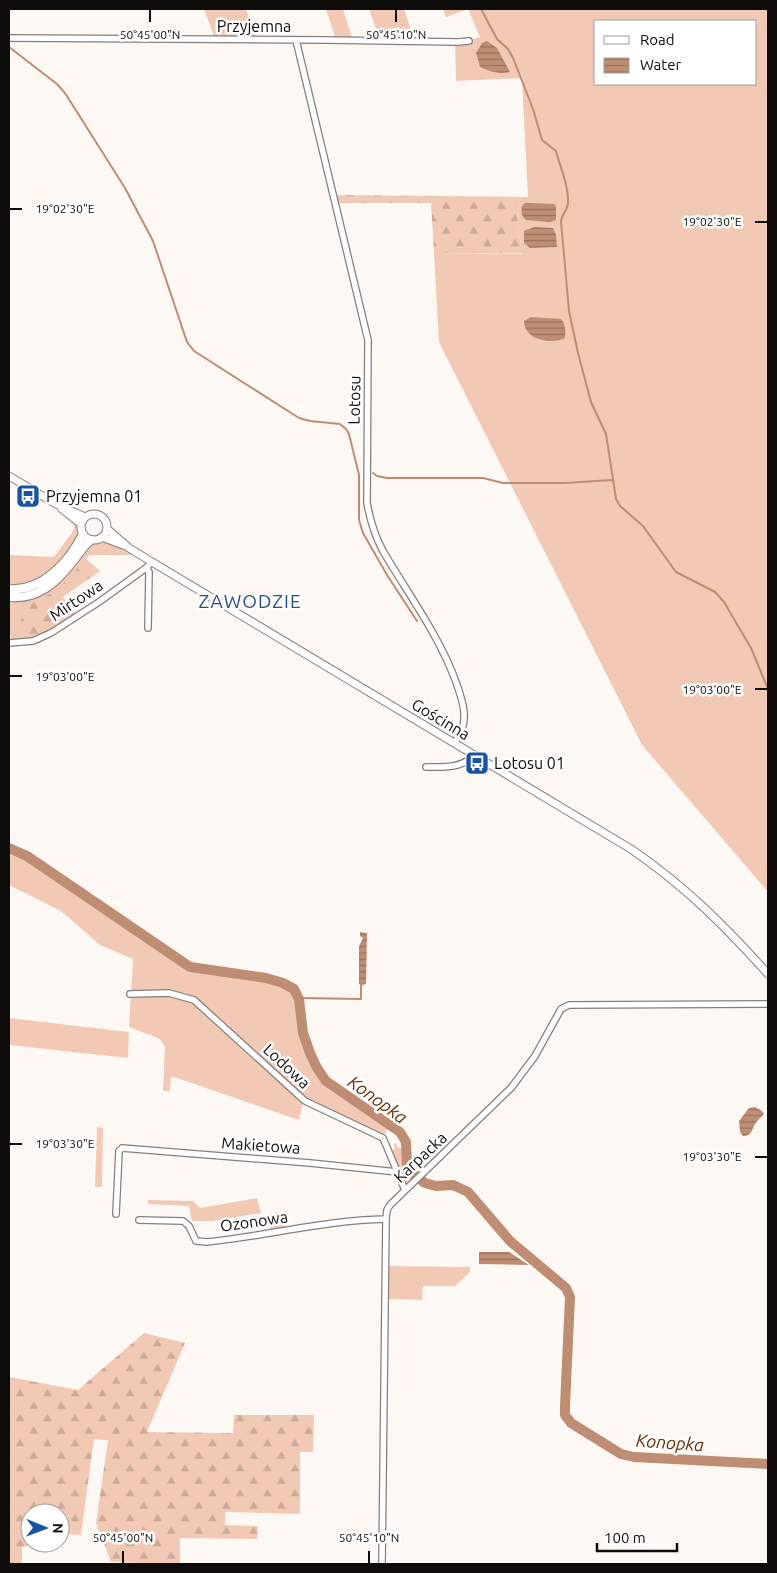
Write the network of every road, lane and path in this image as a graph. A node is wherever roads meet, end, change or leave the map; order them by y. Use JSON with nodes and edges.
{"nodes":[{"id":1,"x":9,"y":38,"type":"edge"},
{"id":2,"x":296,"y":40,"type":"junction"},
{"id":3,"x":468,"y":41,"type":"dead end"},
{"id":4,"x":9,"y":476,"type":"edge"},
{"id":5,"x":56,"y":504,"type":"junction"},
{"id":6,"x":85,"y":517,"type":"junction"},
{"id":7,"x":81,"y":524,"type":"junction"},
{"id":8,"x":107,"y":529,"type":"junction"},
{"id":9,"x":83,"y":534,"type":"junction"},
{"id":10,"x":102,"y":537,"type":"junction"},
{"id":11,"x":91,"y":540,"type":"junction"},
{"id":12,"x":129,"y":548,"type":"junction"},
{"id":13,"x":152,"y":562,"type":"junction"},
{"id":14,"x":146,"y":568,"type":"junction"},
{"id":15,"x":9,"y":589,"type":"edge"},
{"id":16,"x":9,"y":597,"type":"edge"},
{"id":17,"x":148,"y":628,"type":"dead end"},
{"id":18,"x":9,"y":643,"type":"edge"},
{"id":19,"x":454,"y":743,"type":"junction"},
{"id":20,"x":474,"y":755,"type":"junction"},
{"id":21,"x":426,"y":767,"type":"dead end"},
{"id":22,"x":768,"y":974,"type":"edge"},
{"id":23,"x":130,"y":994,"type":"dead end"},
{"id":24,"x":768,"y":1004,"type":"edge"},
{"id":25,"x":397,"y":1172,"type":"junction"},
{"id":26,"x":405,"y":1190,"type":"junction"},
{"id":27,"x":116,"y":1214,"type":"dead end"},
{"id":28,"x":386,"y":1219,"type":"junction"},
{"id":29,"x":138,"y":1220,"type":"dead end"},
{"id":30,"x":382,"y":1564,"type":"edge"}],
"edges":[{"from":1,"to":2,"type":"street","name":"Przyjemna"},
{"from":2,"to":3,"type":"street","name":"Przyjemna"},
{"from":2,"to":19,"type":"street","name":"Lotosu"},
{"from":4,"to":5,"type":"main road"},
{"from":5,"to":6,"type":"main road"},
{"from":5,"to":7,"type":"main road"},
{"from":6,"to":7,"type":"main road"},
{"from":6,"to":8,"type":"main road"},
{"from":7,"to":9,"type":"main road"},
{"from":8,"to":10,"type":"main road"},
{"from":8,"to":12,"type":"main road","name":"Gościnna"},
{"from":9,"to":11,"type":"main road"},
{"from":9,"to":15,"type":"highway"},
{"from":10,"to":11,"type":"main road"},
{"from":10,"to":12,"type":"main road","name":"Gościnna"},
{"from":11,"to":16,"type":"highway"},
{"from":12,"to":13,"type":"main road","name":"Gościnna"},
{"from":13,"to":14,"type":"street","name":"Mirtowa"},
{"from":13,"to":19,"type":"main road","name":"Gościnna"},
{"from":14,"to":17,"type":"street"},
{"from":14,"to":18,"type":"street","name":"Mirtowa"},
{"from":19,"to":20,"type":"main road","name":"Gościnna"},
{"from":20,"to":21,"type":"street"},
{"from":20,"to":22,"type":"main road","name":"Gościnna"},
{"from":23,"to":25,"type":"street","name":"Lodowa"},
{"from":24,"to":26,"type":"street","name":"Karpacka"},
{"from":25,"to":26,"type":"street","name":"Lodowa"},
{"from":25,"to":27,"type":"street","name":"Makietowa"},
{"from":26,"to":28,"type":"street","name":"Karpacka"},
{"from":28,"to":29,"type":"street","name":"Ozonowa"},
{"from":28,"to":30,"type":"street","name":"Karpacka"}]}
